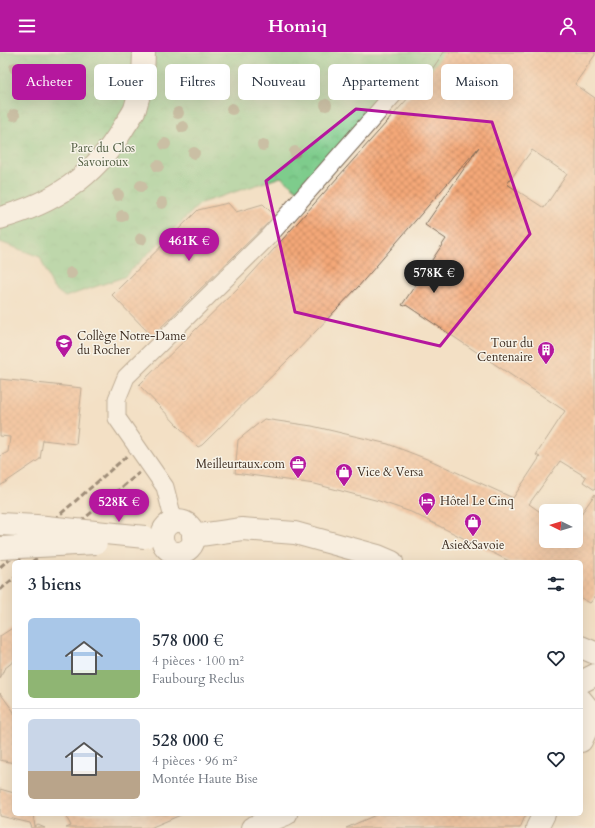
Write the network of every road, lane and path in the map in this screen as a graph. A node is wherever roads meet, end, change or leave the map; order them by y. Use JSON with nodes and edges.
{"nodes":[{"id":1,"x":144,"y":52,"type":"edge"},
{"id":2,"x":389,"y":100,"type":"edge"},
{"id":3,"x":0,"y":218,"type":"edge"},
{"id":4,"x":0,"y":524,"type":"edge"},
{"id":5,"x":160,"y":533,"type":"junction"},
{"id":6,"x":0,"y":548,"type":"edge"},
{"id":7,"x":387,"y":560,"type":"edge"},
{"id":8,"x":583,"y":648,"type":"edge"},
{"id":9,"x":595,"y":653,"type":"edge"},
{"id":10,"x":595,"y":675,"type":"edge"},
{"id":11,"x":583,"y":681,"type":"edge"},
{"id":12,"x":591,"y":711,"type":"edge"},
{"id":13,"x":583,"y":735,"type":"edge"},
{"id":14,"x":281,"y":816,"type":"edge"},
{"id":15,"x":543,"y":816,"type":"edge"},
{"id":16,"x":252,"y":828,"type":"edge"},
{"id":17,"x":537,"y":828,"type":"edge"}],
"edges":[{"from":1,"to":3,"type":"main road"},
{"from":2,"to":5,"type":"lane"},
{"from":4,"to":5,"type":"main road","bridge":true},
{"from":5,"to":6,"type":"main road","bridge":true},
{"from":5,"to":7,"type":"main road"},
{"from":8,"to":9,"type":"main road"},
{"from":10,"to":11,"type":"main road"},
{"from":12,"to":13,"type":"main road"},
{"from":14,"to":16,"type":"main road"},
{"from":15,"to":17,"type":"main road"}]}
